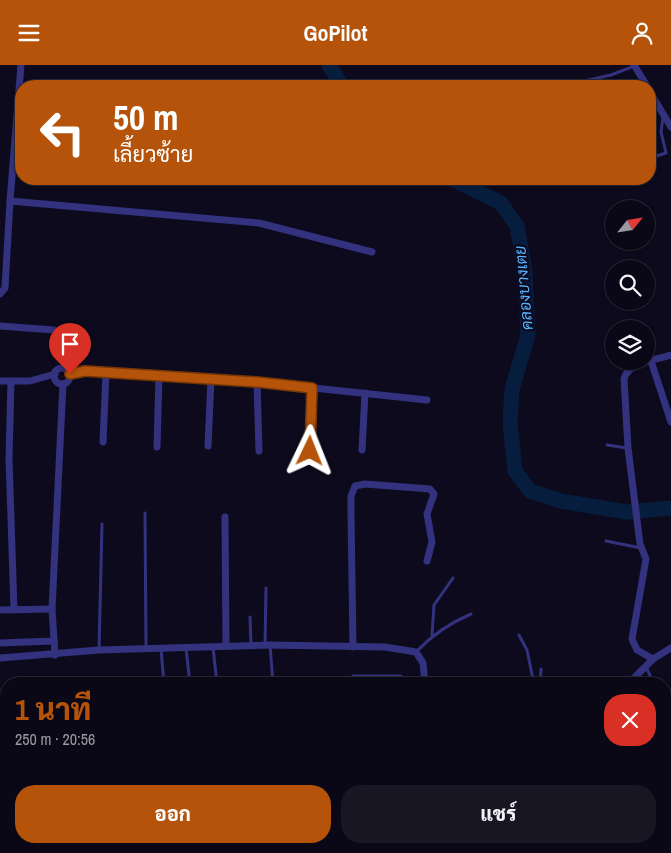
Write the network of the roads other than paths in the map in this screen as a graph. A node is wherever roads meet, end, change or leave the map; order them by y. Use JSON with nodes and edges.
{"nodes":[{"id":1,"x":20,"y":65,"type":"edge"},
{"id":2,"x":635,"y":65,"type":"edge"},
{"id":3,"x":19,"y":80,"type":"edge"},
{"id":4,"x":588,"y":80,"type":"edge"},
{"id":5,"x":644,"y":80,"type":"edge"},
{"id":6,"x":656,"y":102,"type":"edge"},
{"id":7,"x":663,"y":114,"type":"junction"},
{"id":8,"x":671,"y":127,"type":"edge"},
{"id":9,"x":15,"y":133,"type":"edge"},
{"id":10,"x":656,"y":156,"type":"edge"},
{"id":11,"x":10,"y":201,"type":"junction"},
{"id":12,"x":372,"y":252,"type":"dead end"},
{"id":13,"x":0,"y":294,"type":"edge"},
{"id":14,"x":0,"y":327,"type":"edge"},
{"id":15,"x":54,"y":330,"type":"dead end"},
{"id":16,"x":671,"y":355,"type":"edge"},
{"id":17,"x":655,"y":360,"type":"edge"},
{"id":18,"x":628,"y":370,"type":"edge"},
{"id":19,"x":654,"y":370,"type":"edge"},
{"id":20,"x":106,"y":373,"type":"junction"},
{"id":21,"x":55,"y":374,"type":"junction"},
{"id":22,"x":70,"y":374,"type":"junction"},
{"id":23,"x":159,"y":376,"type":"junction"},
{"id":24,"x":211,"y":379,"type":"junction"},
{"id":25,"x":0,"y":381,"type":"edge"},
{"id":26,"x":11,"y":381,"type":"junction"},
{"id":27,"x":257,"y":382,"type":"junction"},
{"id":28,"x":63,"y":384,"type":"junction"},
{"id":29,"x":312,"y":388,"type":"junction"},
{"id":30,"x":365,"y":393,"type":"junction"},
{"id":31,"x":427,"y":400,"type":"dead end"},
{"id":32,"x":671,"y":422,"type":"edge"},
{"id":33,"x":103,"y":442,"type":"dead end"},
{"id":34,"x":608,"y":445,"type":"dead end"},
{"id":35,"x":208,"y":446,"type":"dead end"},
{"id":36,"x":157,"y":447,"type":"dead end"},
{"id":37,"x":628,"y":448,"type":"junction"},
{"id":38,"x":362,"y":450,"type":"dead end"},
{"id":39,"x":259,"y":451,"type":"dead end"},
{"id":40,"x":310,"y":451,"type":"dead end"},
{"id":41,"x":145,"y":513,"type":"dead end"},
{"id":42,"x":225,"y":517,"type":"dead end"},
{"id":43,"x":102,"y":524,"type":"dead end"},
{"id":44,"x":606,"y":541,"type":"dead end"},
{"id":45,"x":642,"y":549,"type":"junction"},
{"id":46,"x":426,"y":561,"type":"dead end"},
{"id":47,"x":453,"y":578,"type":"dead end"},
{"id":48,"x":266,"y":587,"type":"dead end"},
{"id":49,"x":52,"y":609,"type":"junction"},
{"id":50,"x":0,"y":610,"type":"edge"},
{"id":51,"x":14,"y":610,"type":"junction"},
{"id":52,"x":471,"y":613,"type":"dead end"},
{"id":53,"x":250,"y":617,"type":"dead end"},
{"id":54,"x":432,"y":635,"type":"junction"},
{"id":55,"x":519,"y":635,"type":"dead end"},
{"id":56,"x":54,"y":641,"type":"junction"},
{"id":57,"x":0,"y":643,"type":"edge"},
{"id":58,"x":252,"y":645,"type":"junction"},
{"id":59,"x":268,"y":645,"type":"junction"},
{"id":60,"x":226,"y":646,"type":"junction"},
{"id":61,"x":186,"y":647,"type":"junction"},
{"id":62,"x":213,"y":647,"type":"junction"},
{"id":63,"x":353,"y":647,"type":"junction"},
{"id":64,"x":161,"y":648,"type":"junction"},
{"id":65,"x":671,"y":648,"type":"edge"},
{"id":66,"x":146,"y":649,"type":"junction"},
{"id":67,"x":98,"y":650,"type":"junction"},
{"id":68,"x":416,"y":652,"type":"junction"},
{"id":69,"x":55,"y":655,"type":"junction"},
{"id":70,"x":0,"y":658,"type":"edge"},
{"id":71,"x":653,"y":659,"type":"junction"},
{"id":72,"x":646,"y":666,"type":"junction"},
{"id":73,"x":540,"y":669,"type":"dead end"},
{"id":74,"x":353,"y":676,"type":"dead end"},
{"id":75,"x":163,"y":677,"type":"edge"},
{"id":76,"x":189,"y":677,"type":"edge"},
{"id":77,"x":216,"y":677,"type":"edge"},
{"id":78,"x":272,"y":677,"type":"edge"},
{"id":79,"x":402,"y":677,"type":"edge"},
{"id":80,"x":424,"y":677,"type":"edge"},
{"id":81,"x":533,"y":677,"type":"edge"},
{"id":82,"x":540,"y":677,"type":"edge"},
{"id":83,"x":635,"y":677,"type":"edge"},
{"id":84,"x":651,"y":677,"type":"edge"}],
"edges":[{"from":1,"to":3,"type":"street"},
{"from":2,"to":4,"type":"lane"},
{"from":2,"to":5,"type":"street"},
{"from":6,"to":7,"type":"street"},
{"from":7,"to":8,"type":"street"},
{"from":7,"to":10,"type":"lane"},
{"from":9,"to":11,"type":"street"},
{"from":11,"to":12,"type":"street"},
{"from":11,"to":13,"type":"street"},
{"from":14,"to":15,"type":"street"},
{"from":16,"to":17,"type":"street"},
{"from":18,"to":37,"type":"street"},
{"from":19,"to":32,"type":"street"},
{"from":20,"to":22,"type":"street"},
{"from":20,"to":23,"type":"street"},
{"from":20,"to":33,"type":"street"},
{"from":21,"to":22,"type":"street"},
{"from":21,"to":26,"type":"street"},
{"from":21,"to":28,"type":"street"},
{"from":22,"to":28,"type":"street"},
{"from":23,"to":24,"type":"street"},
{"from":23,"to":36,"type":"street"},
{"from":24,"to":27,"type":"street"},
{"from":24,"to":35,"type":"street"},
{"from":25,"to":26,"type":"street"},
{"from":26,"to":51,"type":"street"},
{"from":27,"to":29,"type":"street"},
{"from":27,"to":39,"type":"street"},
{"from":28,"to":49,"type":"street"},
{"from":29,"to":30,"type":"street"},
{"from":29,"to":40,"type":"street"},
{"from":30,"to":31,"type":"street"},
{"from":30,"to":38,"type":"street"},
{"from":34,"to":37,"type":"lane"},
{"from":37,"to":45,"type":"street"},
{"from":41,"to":66,"type":"lane"},
{"from":42,"to":60,"type":"street"},
{"from":43,"to":67,"type":"lane"},
{"from":44,"to":45,"type":"lane"},
{"from":45,"to":71,"type":"street"},
{"from":46,"to":63,"type":"street"},
{"from":47,"to":54,"type":"lane"},
{"from":48,"to":59,"type":"lane"},
{"from":49,"to":51,"type":"street"},
{"from":49,"to":56,"type":"street"},
{"from":50,"to":51,"type":"street"},
{"from":52,"to":54,"type":"lane"},
{"from":53,"to":58,"type":"lane"},
{"from":54,"to":68,"type":"lane"},
{"from":55,"to":81,"type":"lane"},
{"from":56,"to":57,"type":"street"},
{"from":56,"to":69,"type":"street"},
{"from":58,"to":59,"type":"street"},
{"from":58,"to":60,"type":"street"},
{"from":59,"to":63,"type":"street"},
{"from":59,"to":78,"type":"lane"},
{"from":60,"to":62,"type":"street"},
{"from":61,"to":62,"type":"street"},
{"from":61,"to":64,"type":"street"},
{"from":61,"to":76,"type":"lane"},
{"from":62,"to":77,"type":"lane"},
{"from":63,"to":68,"type":"street"},
{"from":64,"to":66,"type":"street"},
{"from":64,"to":75,"type":"lane"},
{"from":65,"to":71,"type":"street"},
{"from":66,"to":67,"type":"street"},
{"from":67,"to":69,"type":"street"},
{"from":68,"to":80,"type":"street"},
{"from":69,"to":70,"type":"street"},
{"from":71,"to":72,"type":"street"},
{"from":72,"to":83,"type":"street"},
{"from":72,"to":84,"type":"lane"},
{"from":73,"to":82,"type":"lane"},
{"from":74,"to":79,"type":"lane"}]}
